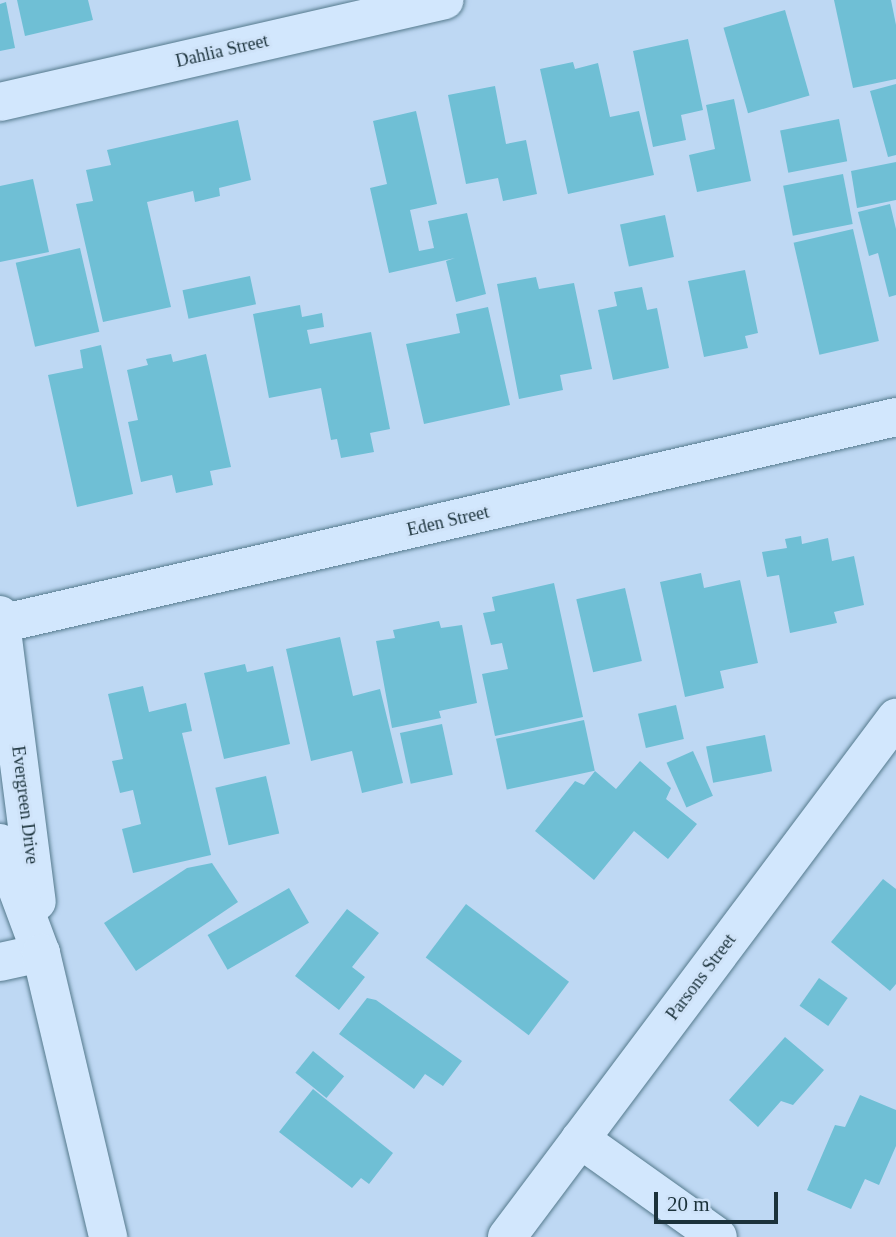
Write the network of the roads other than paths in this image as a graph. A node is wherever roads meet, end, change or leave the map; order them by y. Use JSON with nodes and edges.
{"nodes":[{"id":1,"x":444,"y":0,"type":"edge"},
{"id":2,"x":0,"y":102,"type":"edge"},
{"id":3,"x":896,"y":417,"type":"edge"},
{"id":4,"x":1,"y":621,"type":"edge"},
{"id":5,"x":896,"y":718,"type":"edge"},
{"id":6,"x":0,"y":843,"type":"edge"},
{"id":7,"x":41,"y":953,"type":"junction"},
{"id":8,"x":0,"y":962,"type":"edge"},
{"id":9,"x":580,"y":1139,"type":"junction"},
{"id":10,"x":108,"y":1237,"type":"edge"},
{"id":11,"x":507,"y":1237,"type":"edge"},
{"id":12,"x":718,"y":1237,"type":"edge"}],
"edges":[{"from":1,"to":2,"type":"street","name":"Dahlia Street"},
{"from":3,"to":4,"type":"street","name":"Eden Street"},
{"from":4,"to":7,"type":"street","name":"Evergreen Drive"},
{"from":5,"to":9,"type":"street","name":"Parsons Street"},
{"from":6,"to":7,"type":"street","name":"Evergreen Drive"},
{"from":7,"to":8,"type":"street"},
{"from":7,"to":10,"type":"street","name":"Evergreen Drive"},
{"from":9,"to":11,"type":"street","name":"Parsons Street"},
{"from":9,"to":12,"type":"street"}]}
